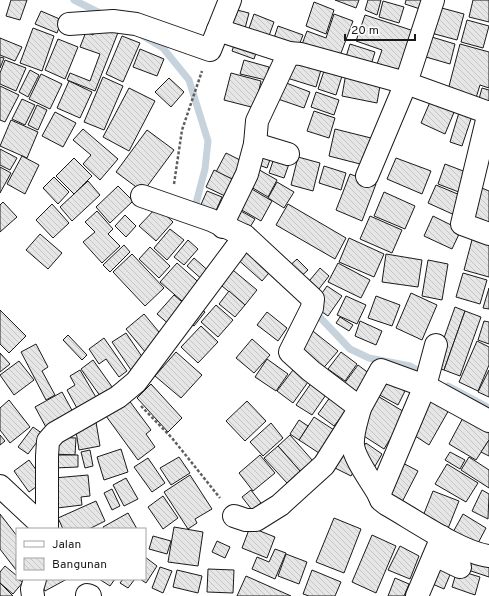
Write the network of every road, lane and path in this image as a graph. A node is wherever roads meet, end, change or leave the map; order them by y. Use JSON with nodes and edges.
{"nodes":[{"id":1,"x":230,"y":0,"type":"edge"},
{"id":2,"x":433,"y":0,"type":"edge"},
{"id":3,"x":69,"y":24,"type":"dead end"},
{"id":4,"x":214,"y":40,"type":"junction"},
{"id":5,"x":289,"y":53,"type":"junction"},
{"id":6,"x":406,"y":83,"type":"junction"},
{"id":7,"x":489,"y":112,"type":"edge"},
{"id":8,"x":255,"y":144,"type":"junction"},
{"id":9,"x":288,"y":154,"type":"dead end"},
{"id":10,"x":367,"y":176,"type":"dead end"},
{"id":11,"x":142,"y":196,"type":"dead end"},
{"id":12,"x":170,"y":207,"type":"junction"},
{"id":13,"x":223,"y":227,"type":"junction"},
{"id":14,"x":489,"y":234,"type":"edge"},
{"id":15,"x":245,"y":236,"type":"junction"},
{"id":16,"x":436,"y":346,"type":"dead end"},
{"id":17,"x":424,"y":386,"type":"junction"},
{"id":18,"x":127,"y":391,"type":"junction"},
{"id":19,"x":360,"y":408,"type":"junction"},
{"id":20,"x":489,"y":421,"type":"edge"},
{"id":21,"x":0,"y":486,"type":"edge"},
{"id":22,"x":379,"y":495,"type":"junction"},
{"id":23,"x":234,"y":516,"type":"joint"},
{"id":24,"x":45,"y":528,"type":"edge"},
{"id":25,"x":46,"y":528,"type":"edge"},
{"id":26,"x":438,"y":546,"type":"junction"},
{"id":27,"x":489,"y":556,"type":"edge"},
{"id":28,"x":460,"y":567,"type":"dead end"},
{"id":29,"x":35,"y":580,"type":"edge"},
{"id":30,"x":33,"y":596,"type":"edge"},
{"id":31,"x":417,"y":596,"type":"edge"}],
"edges":[{"from":1,"to":4,"type":"street"},
{"from":2,"to":6,"type":"street"},
{"from":3,"to":4,"type":"street"},
{"from":4,"to":5,"type":"street"},
{"from":4,"to":12,"type":"path"},
{"from":5,"to":6,"type":"street"},
{"from":5,"to":8,"type":"street"},
{"from":6,"to":7,"type":"street"},
{"from":6,"to":10,"type":"street"},
{"from":7,"to":14,"type":"street"},
{"from":8,"to":9,"type":"street"},
{"from":8,"to":13,"type":"street"},
{"from":11,"to":12,"type":"street"},
{"from":12,"to":13,"type":"street"},
{"from":13,"to":15,"type":"street"},
{"from":15,"to":18,"type":"street"},
{"from":15,"to":19,"type":"street"},
{"from":16,"to":17,"type":"street"},
{"from":17,"to":19,"type":"street"},
{"from":17,"to":20,"type":"street"},
{"from":17,"to":22,"type":"street"},
{"from":18,"to":23,"type":"path"},
{"from":18,"to":25,"type":"street"},
{"from":19,"to":22,"type":"street"},
{"from":19,"to":23,"type":"street"},
{"from":21,"to":24,"type":"street"},
{"from":22,"to":26,"type":"street"},
{"from":26,"to":27,"type":"street"},
{"from":26,"to":28,"type":"street"},
{"from":26,"to":31,"type":"street"},
{"from":29,"to":30,"type":"street"}]}
